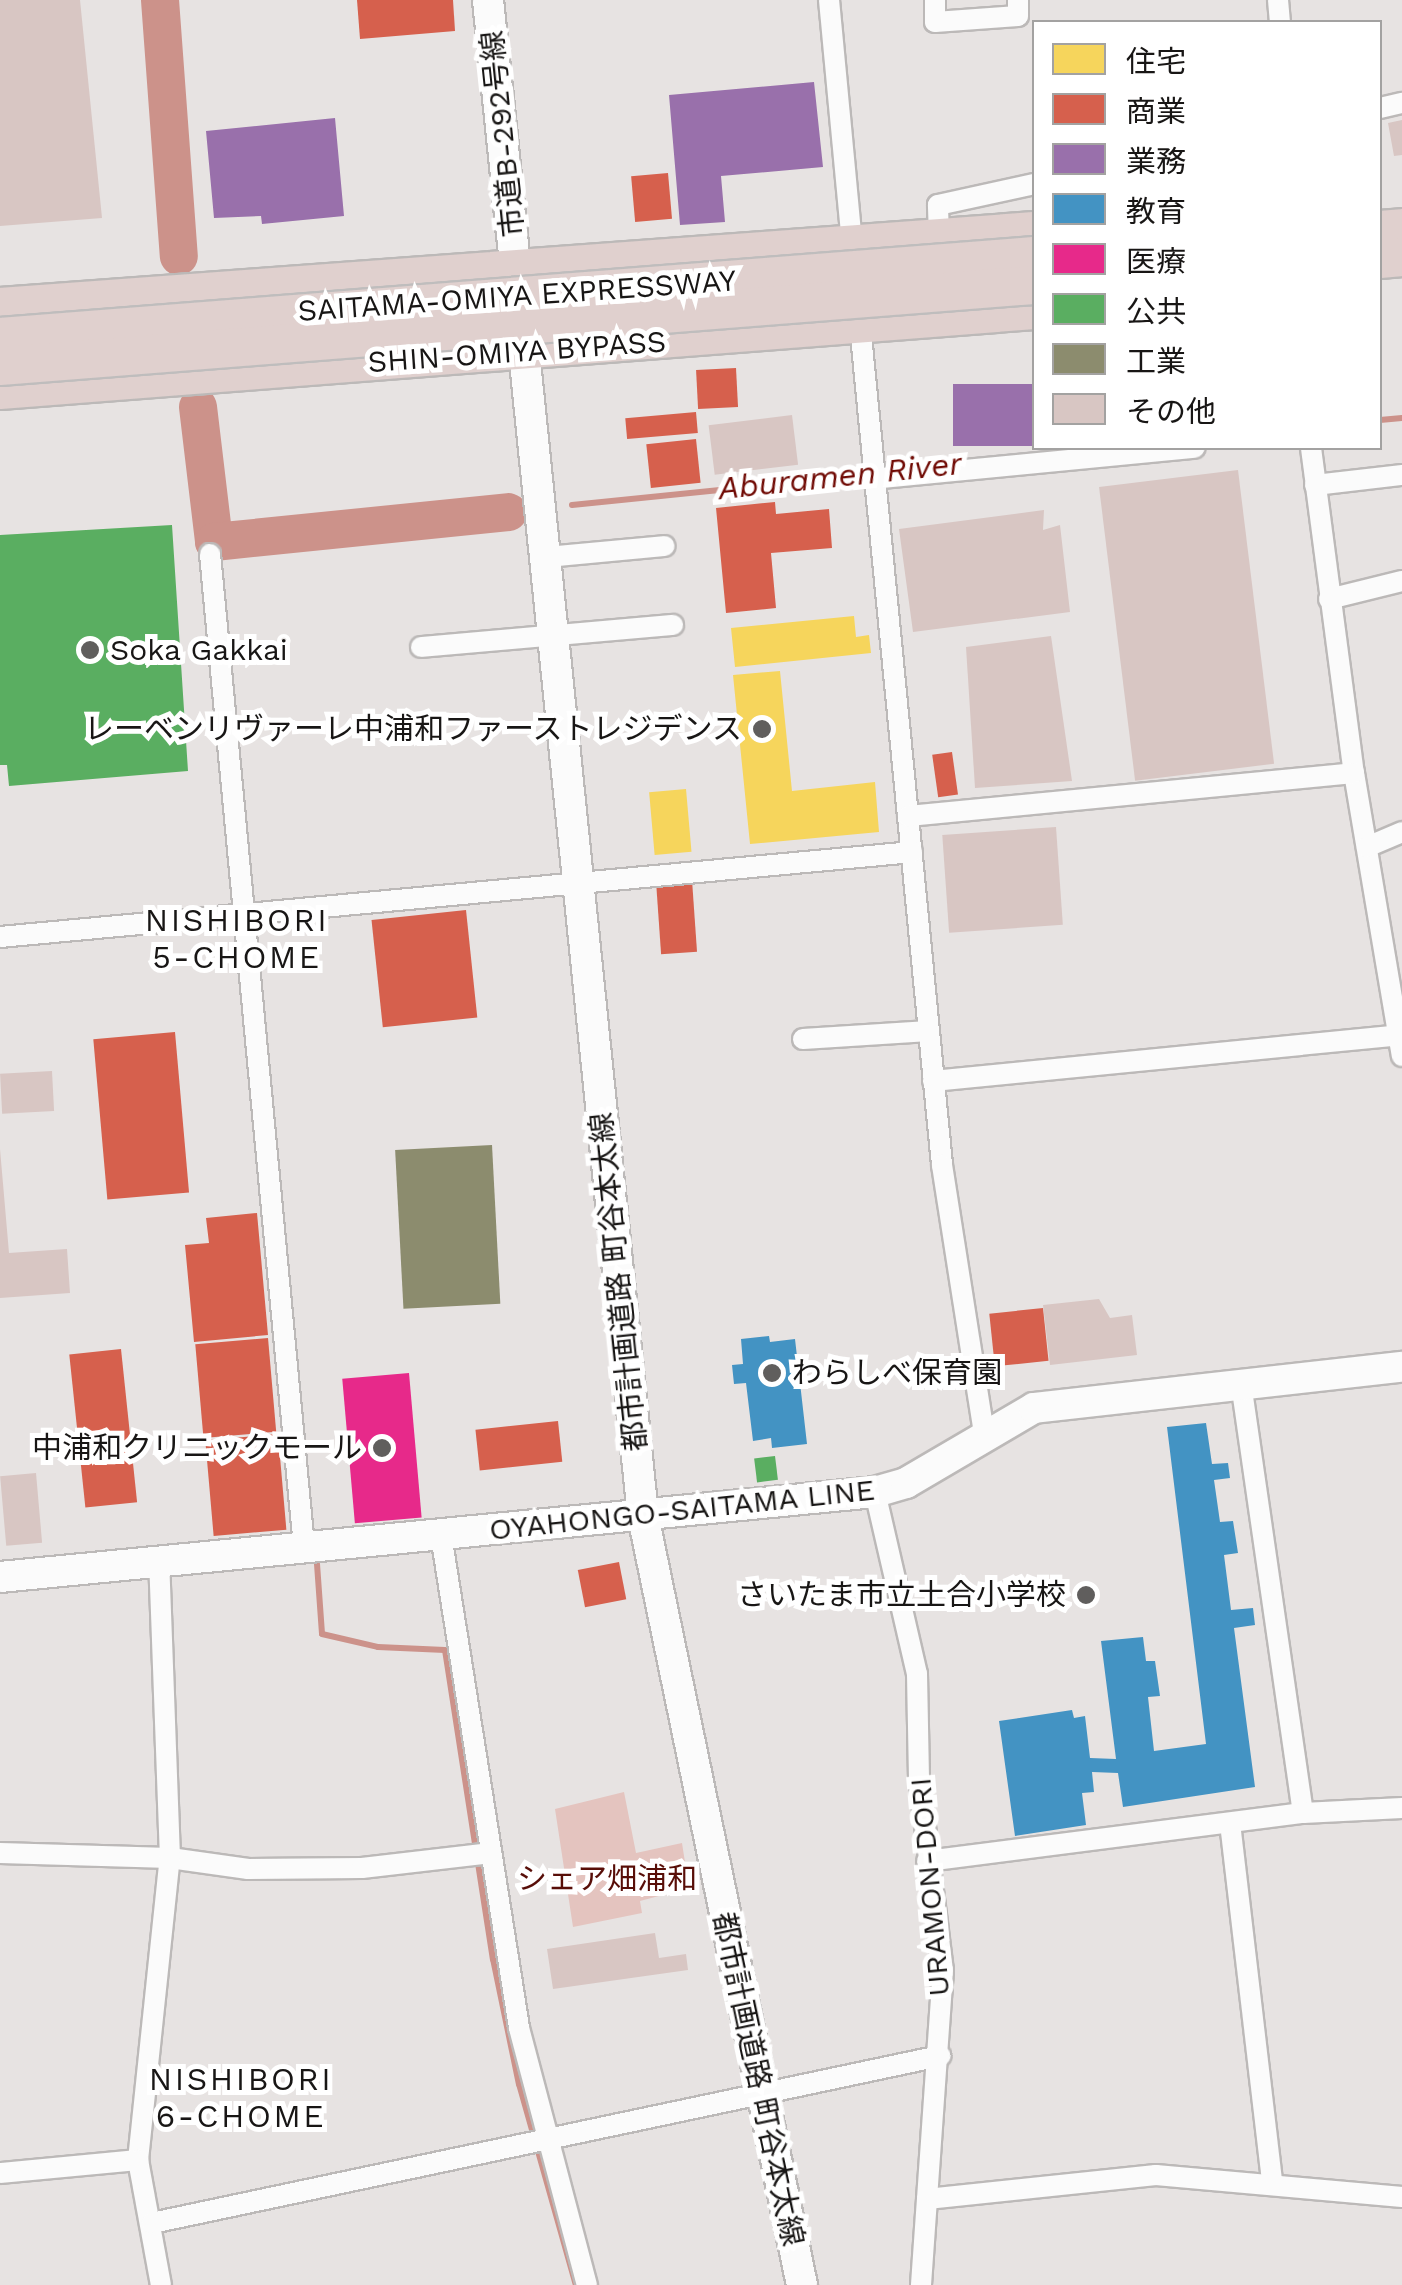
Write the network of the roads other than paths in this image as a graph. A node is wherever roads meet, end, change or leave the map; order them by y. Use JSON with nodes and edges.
{"nodes":[{"id":1,"x":488,"y":0,"type":"edge"},
{"id":2,"x":829,"y":0,"type":"edge"},
{"id":3,"x":936,"y":0,"type":"edge"},
{"id":4,"x":1018,"y":0,"type":"edge"},
{"id":5,"x":1032,"y":184,"type":"edge"},
{"id":6,"x":1032,"y":231,"type":"edge"},
{"id":7,"x":939,"y":236,"type":"junction"},
{"id":8,"x":852,"y":244,"type":"junction"},
{"id":9,"x":1032,"y":256,"type":"edge"},
{"id":10,"x":1032,"y":285,"type":"edge"},
{"id":11,"x":520,"y":294,"type":"junction"},
{"id":12,"x":0,"y":307,"type":"edge"},
{"id":13,"x":1032,"y":310,"type":"edge"},
{"id":14,"x":860,"y":325,"type":"junction"},
{"id":15,"x":755,"y":333,"type":"junction"},
{"id":16,"x":0,"y":336,"type":"edge"},
{"id":17,"x":525,"y":353,"type":"junction"},
{"id":18,"x":0,"y":366,"type":"edge"},
{"id":19,"x":0,"y":390,"type":"edge"},
{"id":20,"x":1172,"y":450,"type":"edge"},
{"id":21,"x":1311,"y":450,"type":"edge"},
{"id":22,"x":1402,"y":475,"type":"edge"},
{"id":23,"x":871,"y":476,"type":"junction"},
{"id":24,"x":1315,"y":485,"type":"junction"},
{"id":25,"x":664,"y":546,"type":"dead end"},
{"id":26,"x":210,"y":554,"type":"dead end"},
{"id":27,"x":546,"y":557,"type":"junction"},
{"id":28,"x":1402,"y":581,"type":"edge"},
{"id":29,"x":1330,"y":599,"type":"junction"},
{"id":30,"x":673,"y":625,"type":"dead end"},
{"id":31,"x":554,"y":636,"type":"junction"},
{"id":32,"x":422,"y":646,"type":"dead end"},
{"id":33,"x":1354,"y":773,"type":"junction"},
{"id":34,"x":908,"y":816,"type":"junction"},
{"id":35,"x":1402,"y":832,"type":"edge"},
{"id":36,"x":1366,"y":847,"type":"junction"},
{"id":37,"x":912,"y":852,"type":"junction"},
{"id":38,"x":578,"y":881,"type":"junction"},
{"id":39,"x":242,"y":915,"type":"junction"},
{"id":40,"x":0,"y":937,"type":"edge"},
{"id":41,"x":929,"y":1031,"type":"junction"},
{"id":42,"x":803,"y":1040,"type":"dead end"},
{"id":43,"x":1400,"y":1042,"type":"edge"},
{"id":44,"x":933,"y":1080,"type":"junction"},
{"id":45,"x":1402,"y":1366,"type":"edge"},
{"id":46,"x":1240,"y":1383,"type":"junction"},
{"id":47,"x":984,"y":1432,"type":"junction"},
{"id":48,"x":875,"y":1492,"type":"junction"},
{"id":49,"x":643,"y":1516,"type":"junction"},
{"id":50,"x":441,"y":1535,"type":"junction"},
{"id":51,"x":304,"y":1546,"type":"junction"},
{"id":52,"x":158,"y":1563,"type":"junction"},
{"id":53,"x":0,"y":1577,"type":"edge"},
{"id":54,"x":1402,"y":1808,"type":"edge"},
{"id":55,"x":1302,"y":1814,"type":"junction"},
{"id":56,"x":1230,"y":1823,"type":"junction"},
{"id":57,"x":0,"y":1853,"type":"edge"},
{"id":58,"x":482,"y":1855,"type":"junction"},
{"id":59,"x":170,"y":1858,"type":"junction"},
{"id":60,"x":927,"y":1861,"type":"junction"},
{"id":61,"x":940,"y":2056,"type":"junction"},
{"id":62,"x":760,"y":2094,"type":"junction"},
{"id":63,"x":540,"y":2138,"type":"junction"},
{"id":64,"x":138,"y":2160,"type":"junction"},
{"id":65,"x":0,"y":2172,"type":"edge"},
{"id":66,"x":1272,"y":2181,"type":"junction"},
{"id":67,"x":1402,"y":2197,"type":"edge"},
{"id":68,"x":927,"y":2199,"type":"junction"},
{"id":69,"x":152,"y":2222,"type":"junction"},
{"id":70,"x":161,"y":2285,"type":"edge"},
{"id":71,"x":588,"y":2285,"type":"edge"},
{"id":72,"x":802,"y":2285,"type":"edge"},
{"id":73,"x":921,"y":2285,"type":"edge"}],
"edges":[{"from":1,"to":11,"type":"street","name":"市道B-292号線"},
{"from":2,"to":8,"type":"street"},
{"from":3,"to":4,"type":"street"},
{"from":5,"to":7,"type":"street"},
{"from":6,"to":7,"type":"highway"},
{"from":7,"to":8,"type":"highway"},
{"from":8,"to":11,"type":"highway"},
{"from":9,"to":16,"type":"highway","name":"SAITAMA-OMIYA EXPRESSWAY","bridge":true},
{"from":10,"to":18,"type":"highway","name":"SAITAMA-OMIYA EXPRESSWAY","bridge":true},
{"from":11,"to":12,"type":"highway"},
{"from":11,"to":15,"type":"highway"},
{"from":11,"to":17,"type":"street","name":"都市計画道路 町谷本太線"},
{"from":13,"to":14,"type":"highway","name":"SHIN-OMIYA BYPASS"},
{"from":14,"to":15,"type":"highway","name":"SHIN-OMIYA BYPASS"},
{"from":14,"to":23,"type":"street"},
{"from":15,"to":17,"type":"highway","name":"SHIN-OMIYA BYPASS"},
{"from":17,"to":19,"type":"highway","name":"SHIN-OMIYA BYPASS"},
{"from":17,"to":27,"type":"street","name":"都市計画道路 町谷本太線"},
{"from":20,"to":23,"type":"street"},
{"from":21,"to":24,"type":"street"},
{"from":22,"to":24,"type":"street"},
{"from":23,"to":34,"type":"street"},
{"from":24,"to":29,"type":"street"},
{"from":25,"to":27,"type":"street"},
{"from":26,"to":39,"type":"street"},
{"from":27,"to":31,"type":"street","name":"都市計画道路 町谷本太線"},
{"from":28,"to":29,"type":"street"},
{"from":29,"to":33,"type":"street"},
{"from":30,"to":31,"type":"street"},
{"from":31,"to":32,"type":"street"},
{"from":31,"to":38,"type":"street","name":"都市計画道路 町谷本太線"},
{"from":33,"to":34,"type":"street"},
{"from":33,"to":36,"type":"street"},
{"from":34,"to":37,"type":"street"},
{"from":35,"to":36,"type":"street"},
{"from":36,"to":43,"type":"street"},
{"from":37,"to":38,"type":"street"},
{"from":37,"to":41,"type":"street"},
{"from":38,"to":39,"type":"street"},
{"from":38,"to":49,"type":"street","name":"都市計画道路 町谷本太線"},
{"from":39,"to":40,"type":"street"},
{"from":39,"to":51,"type":"street"},
{"from":41,"to":42,"type":"street"},
{"from":41,"to":44,"type":"street"},
{"from":43,"to":44,"type":"street"},
{"from":44,"to":47,"type":"street"},
{"from":45,"to":46,"type":"street","name":"OYAHONGO-SAITAMA LINE"},
{"from":46,"to":47,"type":"street","name":"OYAHONGO-SAITAMA LINE"},
{"from":46,"to":55,"type":"street"},
{"from":47,"to":48,"type":"street","name":"OYAHONGO-SAITAMA LINE"},
{"from":48,"to":49,"type":"street","name":"OYAHONGO-SAITAMA LINE"},
{"from":48,"to":60,"type":"street","name":"URAMON-DORI"},
{"from":49,"to":50,"type":"street","name":"OYAHONGO-SAITAMA LINE"},
{"from":49,"to":62,"type":"street","name":"都市計画道路 町谷本太線"},
{"from":50,"to":51,"type":"street","name":"OYAHONGO-SAITAMA LINE"},
{"from":50,"to":58,"type":"street"},
{"from":51,"to":52,"type":"street","name":"OYAHONGO-SAITAMA LINE"},
{"from":52,"to":53,"type":"street","name":"OYAHONGO-SAITAMA LINE"},
{"from":52,"to":59,"type":"street"},
{"from":54,"to":55,"type":"street"},
{"from":55,"to":56,"type":"street"},
{"from":56,"to":60,"type":"street"},
{"from":56,"to":66,"type":"street"},
{"from":57,"to":59,"type":"street"},
{"from":58,"to":59,"type":"street"},
{"from":58,"to":63,"type":"street"},
{"from":59,"to":64,"type":"street"},
{"from":60,"to":61,"type":"street","name":"URAMON-DORI"},
{"from":61,"to":62,"type":"street"},
{"from":61,"to":68,"type":"street","name":"URAMON-DORI"},
{"from":62,"to":63,"type":"street"},
{"from":62,"to":72,"type":"street","name":"都市計画道路 町谷本太線"},
{"from":63,"to":69,"type":"street"},
{"from":63,"to":71,"type":"street"},
{"from":64,"to":65,"type":"street"},
{"from":64,"to":69,"type":"street"},
{"from":66,"to":67,"type":"street"},
{"from":66,"to":68,"type":"street"},
{"from":68,"to":73,"type":"street","name":"URAMON-DORI"},
{"from":69,"to":70,"type":"street"}]}
